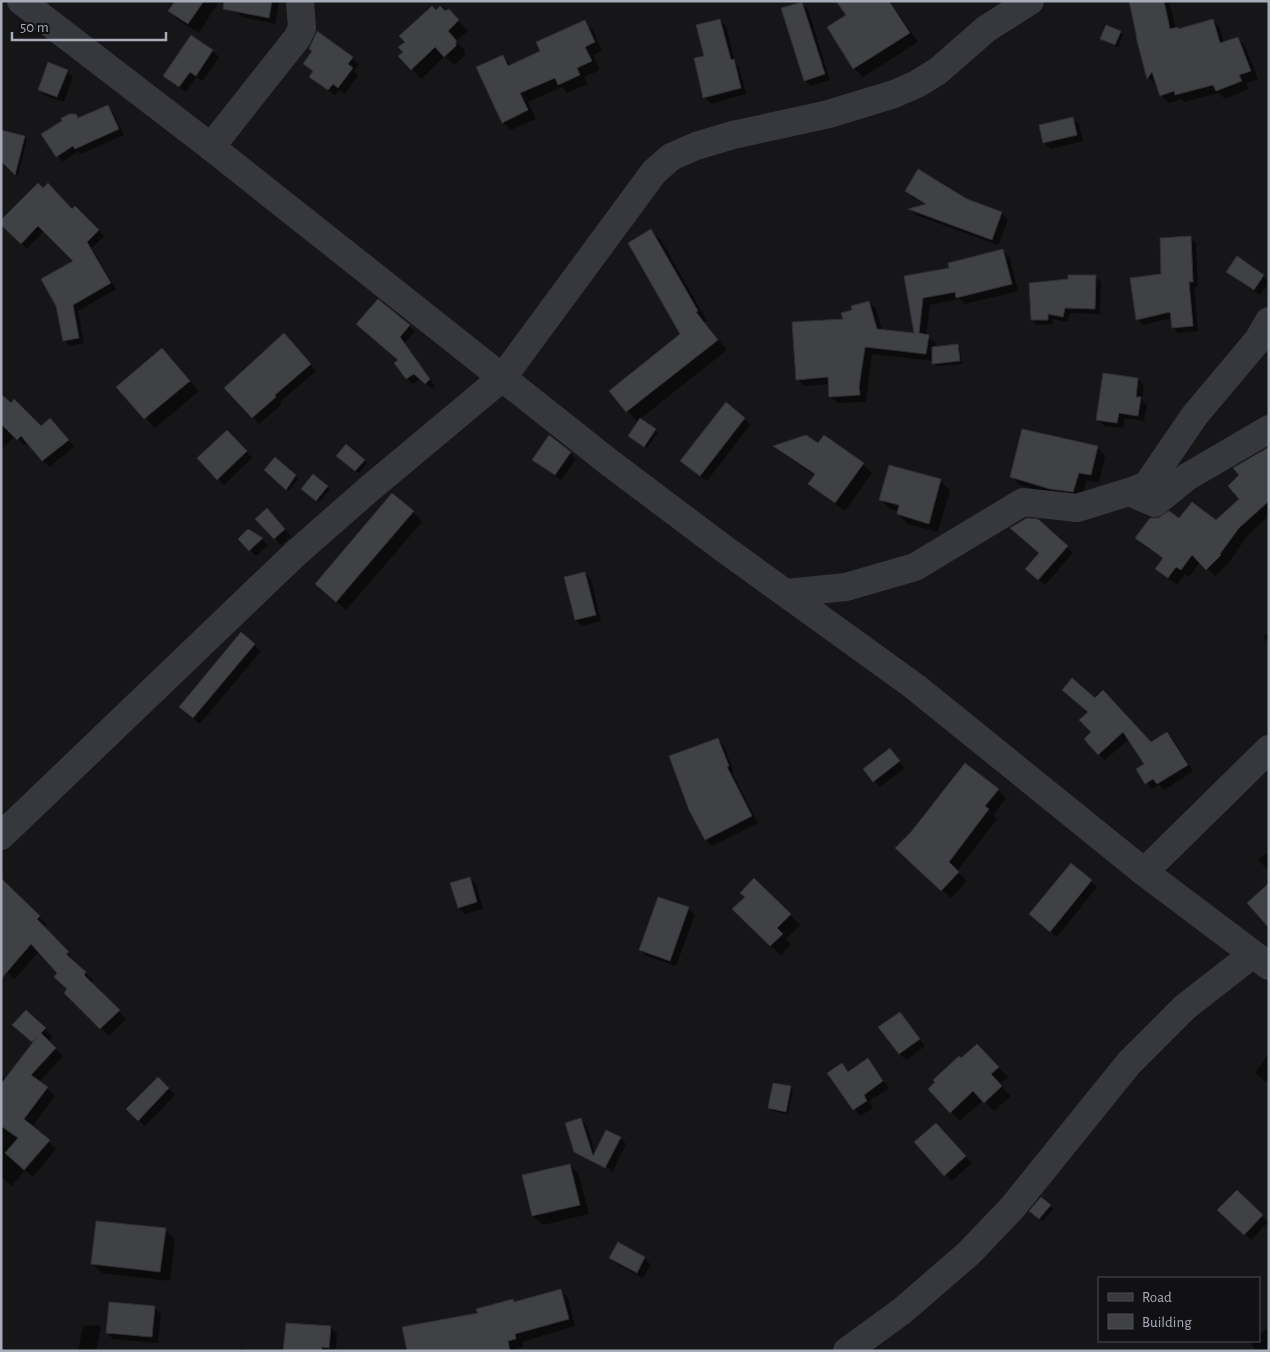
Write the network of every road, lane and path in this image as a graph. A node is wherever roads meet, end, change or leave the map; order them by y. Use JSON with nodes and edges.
{"nodes":[{"id":1,"x":21,"y":1,"type":"edge"},
{"id":2,"x":300,"y":1,"type":"edge"},
{"id":3,"x":1030,"y":1,"type":"edge"},
{"id":4,"x":211,"y":147,"type":"junction"},
{"id":5,"x":1269,"y":321,"type":"edge"},
{"id":6,"x":503,"y":378,"type":"junction"},
{"id":7,"x":1269,"y":429,"type":"edge"},
{"id":8,"x":1130,"y":492,"type":"junction"},
{"id":9,"x":786,"y":593,"type":"junction"},
{"id":10,"x":1269,"y":749,"type":"edge"},
{"id":11,"x":1,"y":836,"type":"edge"},
{"id":12,"x":1144,"y":872,"type":"junction"},
{"id":13,"x":1261,"y":960,"type":"edge"},
{"id":14,"x":846,"y":1351,"type":"edge"}],
"edges":[{"from":1,"to":4,"type":"street"},
{"from":2,"to":4,"type":"street"},
{"from":3,"to":6,"type":"street"},
{"from":4,"to":6,"type":"street"},
{"from":5,"to":8,"type":"street"},
{"from":6,"to":9,"type":"street"},
{"from":6,"to":11,"type":"street"},
{"from":7,"to":8,"type":"street"},
{"from":8,"to":9,"type":"street"},
{"from":9,"to":12,"type":"street"},
{"from":10,"to":12,"type":"street"},
{"from":12,"to":13,"type":"street"},
{"from":13,"to":14,"type":"street"}]}
